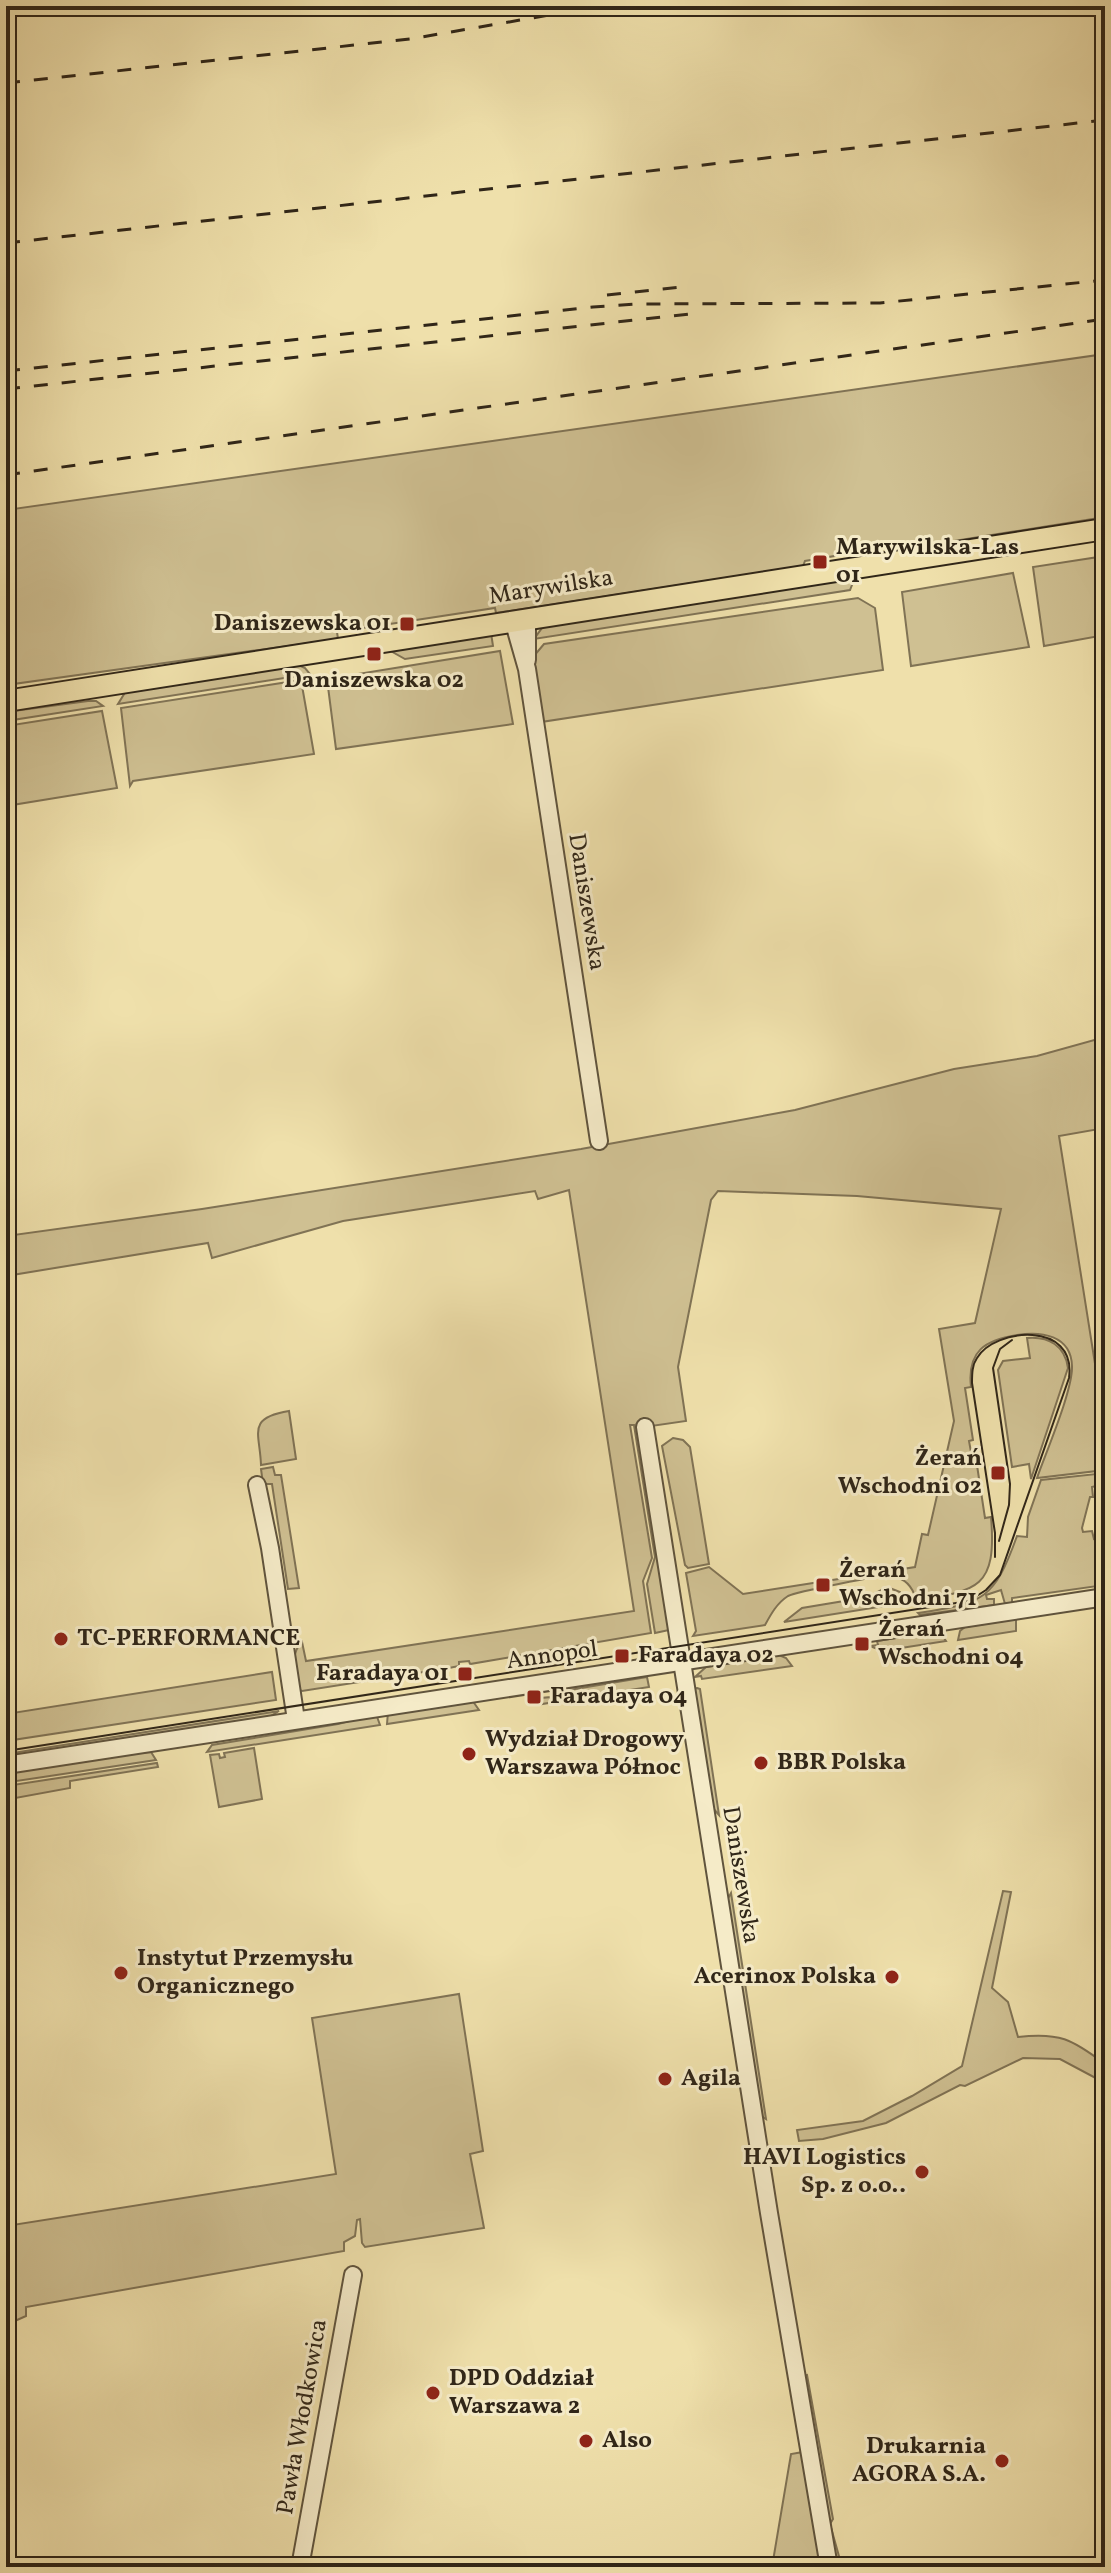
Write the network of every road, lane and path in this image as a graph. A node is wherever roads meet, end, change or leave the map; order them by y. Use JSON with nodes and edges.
{"nodes":[{"id":1,"x":1105,"y":529,"type":"edge"},
{"id":2,"x":520,"y":619,"type":"junction"},
{"id":3,"x":6,"y":701,"type":"edge"},
{"id":4,"x":599,"y":1141,"type":"dead end"},
{"id":5,"x":645,"y":1427,"type":"dead end"},
{"id":6,"x":257,"y":1485,"type":"dead end"},
{"id":7,"x":1105,"y":1597,"type":"edge"},
{"id":8,"x":682,"y":1661,"type":"junction"},
{"id":9,"x":296,"y":1720,"type":"junction"},
{"id":10,"x":6,"y":1765,"type":"edge"},
{"id":11,"x":353,"y":2275,"type":"dead end"},
{"id":12,"x":300,"y":2567,"type":"edge"},
{"id":13,"x":829,"y":2567,"type":"edge"}],
"edges":[{"from":1,"to":2,"type":"main road","name":"Marywilska"},
{"from":2,"to":3,"type":"main road","name":"Marywilska"},
{"from":2,"to":4,"type":"street","name":"Daniszewska"},
{"from":5,"to":8,"type":"street","name":"Daniszewska"},
{"from":6,"to":9,"type":"street"},
{"from":7,"to":8,"type":"street","name":"Annopol"},
{"from":8,"to":9,"type":"street","name":"Annopol"},
{"from":8,"to":13,"type":"street","name":"Daniszewska"},
{"from":9,"to":10,"type":"street","name":"Annopol"},
{"from":11,"to":12,"type":"street","name":"Pawła Włodkowica"}]}
